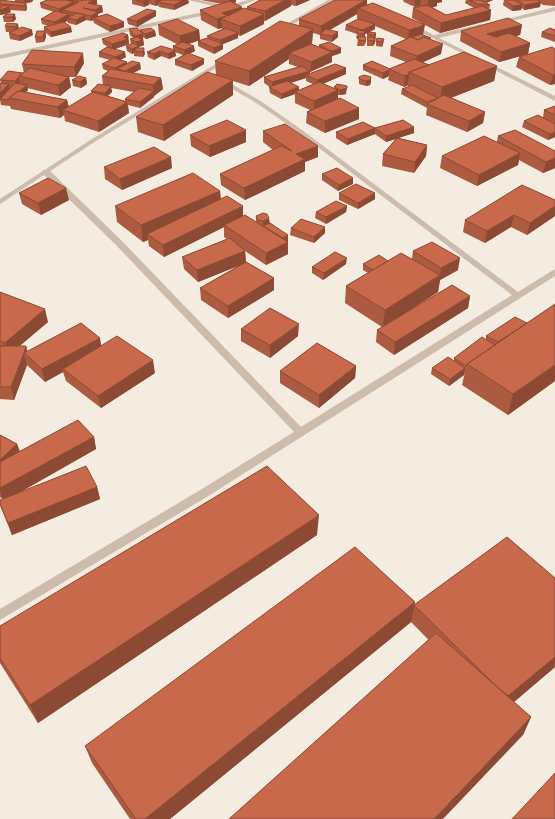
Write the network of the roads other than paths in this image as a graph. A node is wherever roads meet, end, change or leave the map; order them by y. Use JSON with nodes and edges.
{"nodes":[{"id":1,"x":191,"y":0,"type":"edge"},
{"id":2,"x":253,"y":0,"type":"edge"},
{"id":3,"x":332,"y":0,"type":"edge"},
{"id":4,"x":229,"y":8,"type":"junction"},
{"id":5,"x":555,"y":9,"type":"edge"},
{"id":6,"x":494,"y":23,"type":"edge"},
{"id":7,"x":408,"y":24,"type":"edge"},
{"id":8,"x":487,"y":25,"type":"edge"},
{"id":9,"x":271,"y":34,"type":"edge"},
{"id":10,"x":434,"y":37,"type":"junction"},
{"id":11,"x":236,"y":54,"type":"edge"},
{"id":12,"x":0,"y":57,"type":"edge"},
{"id":13,"x":202,"y":73,"type":"junction"},
{"id":14,"x":555,"y":99,"type":"edge"},
{"id":15,"x":46,"y":172,"type":"junction"},
{"id":16,"x":0,"y":202,"type":"edge"},
{"id":17,"x":555,"y":272,"type":"edge"},
{"id":18,"x":518,"y":295,"type":"junction"},
{"id":19,"x":300,"y":432,"type":"junction"},
{"id":20,"x":0,"y":614,"type":"edge"}],
"edges":[{"from":1,"to":4,"type":"street"},
{"from":2,"to":4,"type":"street"},
{"from":3,"to":9,"type":"street"},
{"from":4,"to":12,"type":"street"},
{"from":5,"to":6,"type":"street"},
{"from":7,"to":10,"type":"street"},
{"from":8,"to":10,"type":"street"},
{"from":10,"to":14,"type":"street"},
{"from":11,"to":13,"type":"street"},
{"from":13,"to":15,"type":"street"},
{"from":13,"to":18,"type":"street"},
{"from":15,"to":16,"type":"street"},
{"from":15,"to":19,"type":"street"},
{"from":17,"to":18,"type":"street"},
{"from":18,"to":19,"type":"street"},
{"from":19,"to":20,"type":"street"}]}
